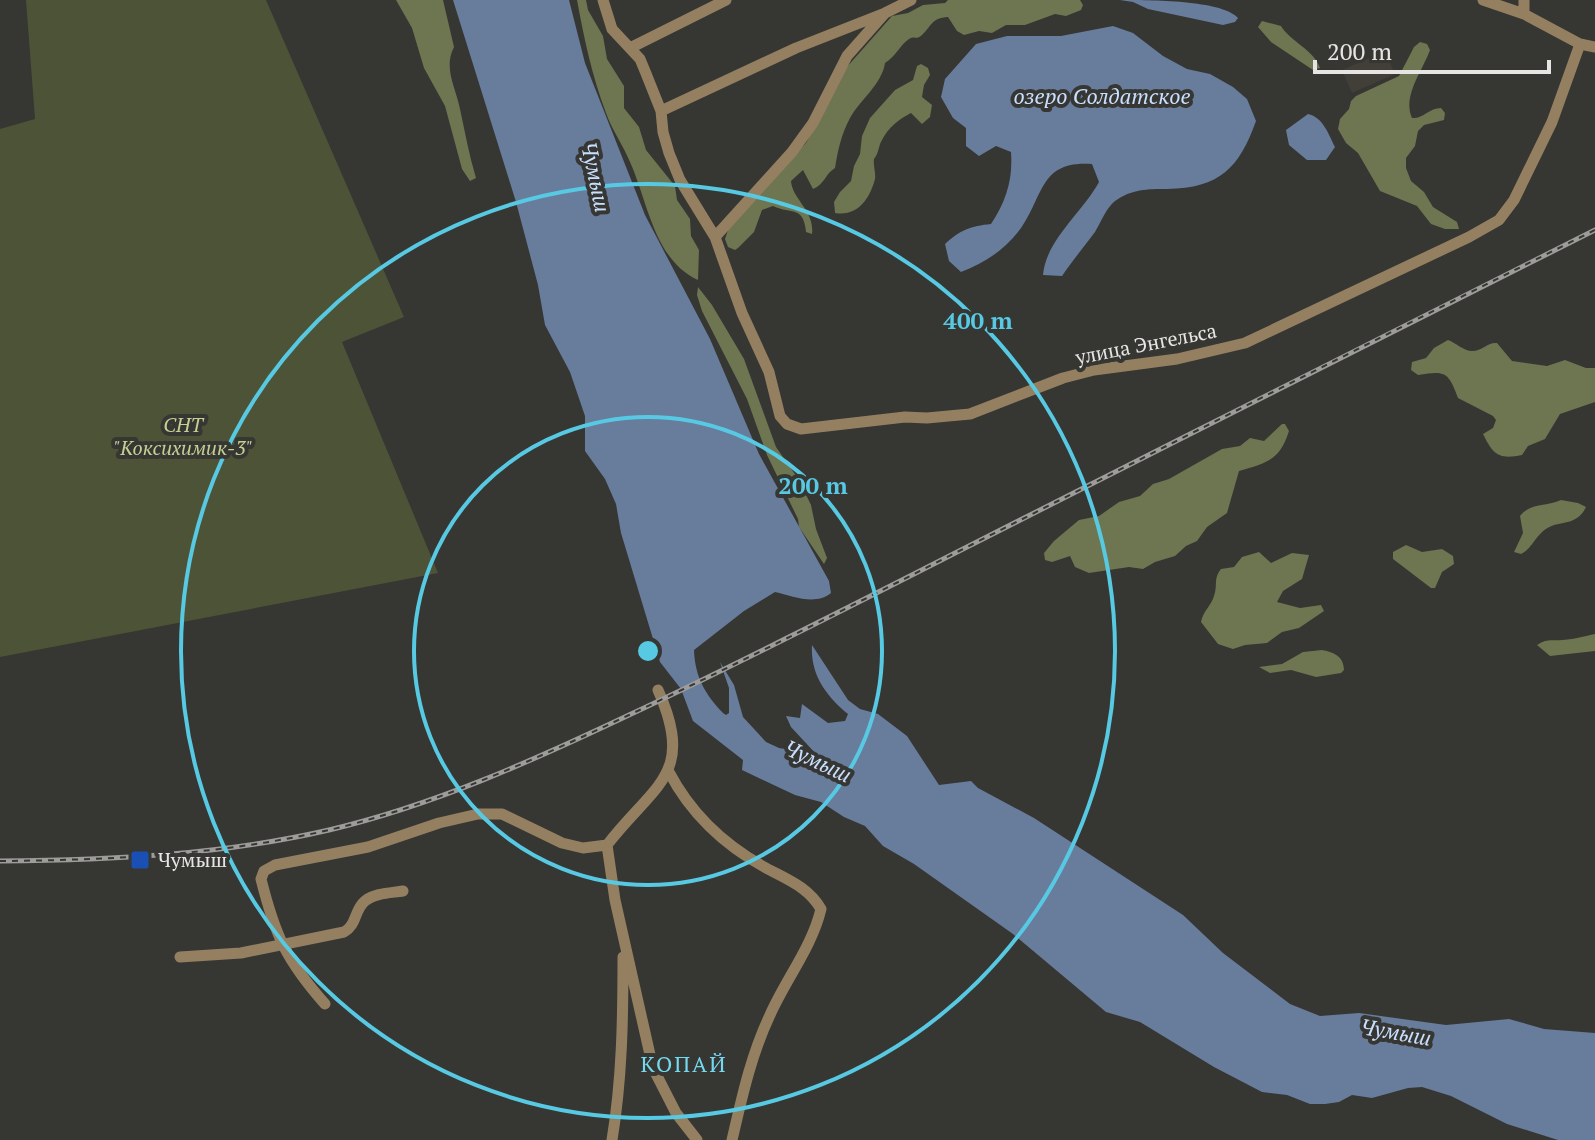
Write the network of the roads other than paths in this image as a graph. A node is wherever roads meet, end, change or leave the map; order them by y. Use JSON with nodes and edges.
{"nodes":[{"id":1,"x":603,"y":0,"type":"edge"},
{"id":2,"x":726,"y":0,"type":"edge"},
{"id":3,"x":911,"y":0,"type":"edge"},
{"id":4,"x":1483,"y":0,"type":"edge"},
{"id":5,"x":1524,"y":0,"type":"edge"},
{"id":6,"x":885,"y":13,"type":"junction"},
{"id":7,"x":1524,"y":14,"type":"junction"},
{"id":8,"x":1580,"y":44,"type":"junction"},
{"id":9,"x":1595,"y":47,"type":"edge"},
{"id":10,"x":630,"y":48,"type":"junction"},
{"id":11,"x":661,"y":111,"type":"junction"},
{"id":12,"x":715,"y":237,"type":"junction"},
{"id":13,"x":658,"y":690,"type":"dead end"},
{"id":14,"x":669,"y":772,"type":"junction"},
{"id":15,"x":607,"y":845,"type":"junction"},
{"id":16,"x":403,"y":891,"type":"dead end"},
{"id":17,"x":623,"y":938,"type":"junction"},
{"id":18,"x":280,"y":943,"type":"junction"},
{"id":19,"x":180,"y":957,"type":"dead end"},
{"id":20,"x":325,"y":1004,"type":"dead end"},
{"id":21,"x":612,"y":1140,"type":"edge"},
{"id":22,"x":697,"y":1140,"type":"edge"},
{"id":23,"x":732,"y":1140,"type":"edge"}],
"edges":[{"from":1,"to":10,"type":"street","name":"улица Энгельса"},
{"from":2,"to":10,"type":"street"},
{"from":3,"to":6,"type":"street"},
{"from":4,"to":7,"type":"street"},
{"from":5,"to":7,"type":"street"},
{"from":6,"to":11,"type":"street"},
{"from":6,"to":12,"type":"street"},
{"from":7,"to":8,"type":"street"},
{"from":8,"to":9,"type":"street"},
{"from":8,"to":12,"type":"street","name":"улица Энгельса"},
{"from":10,"to":11,"type":"street","name":"улица Энгельса"},
{"from":11,"to":12,"type":"street","name":"улица Энгельса"},
{"from":13,"to":14,"type":"street"},
{"from":14,"to":15,"type":"street"},
{"from":14,"to":23,"type":"street"},
{"from":15,"to":17,"type":"street"},
{"from":15,"to":18,"type":"street"},
{"from":16,"to":18,"type":"street"},
{"from":17,"to":21,"type":"street"},
{"from":17,"to":22,"type":"street"},
{"from":18,"to":19,"type":"street"},
{"from":18,"to":20,"type":"street"}]}
